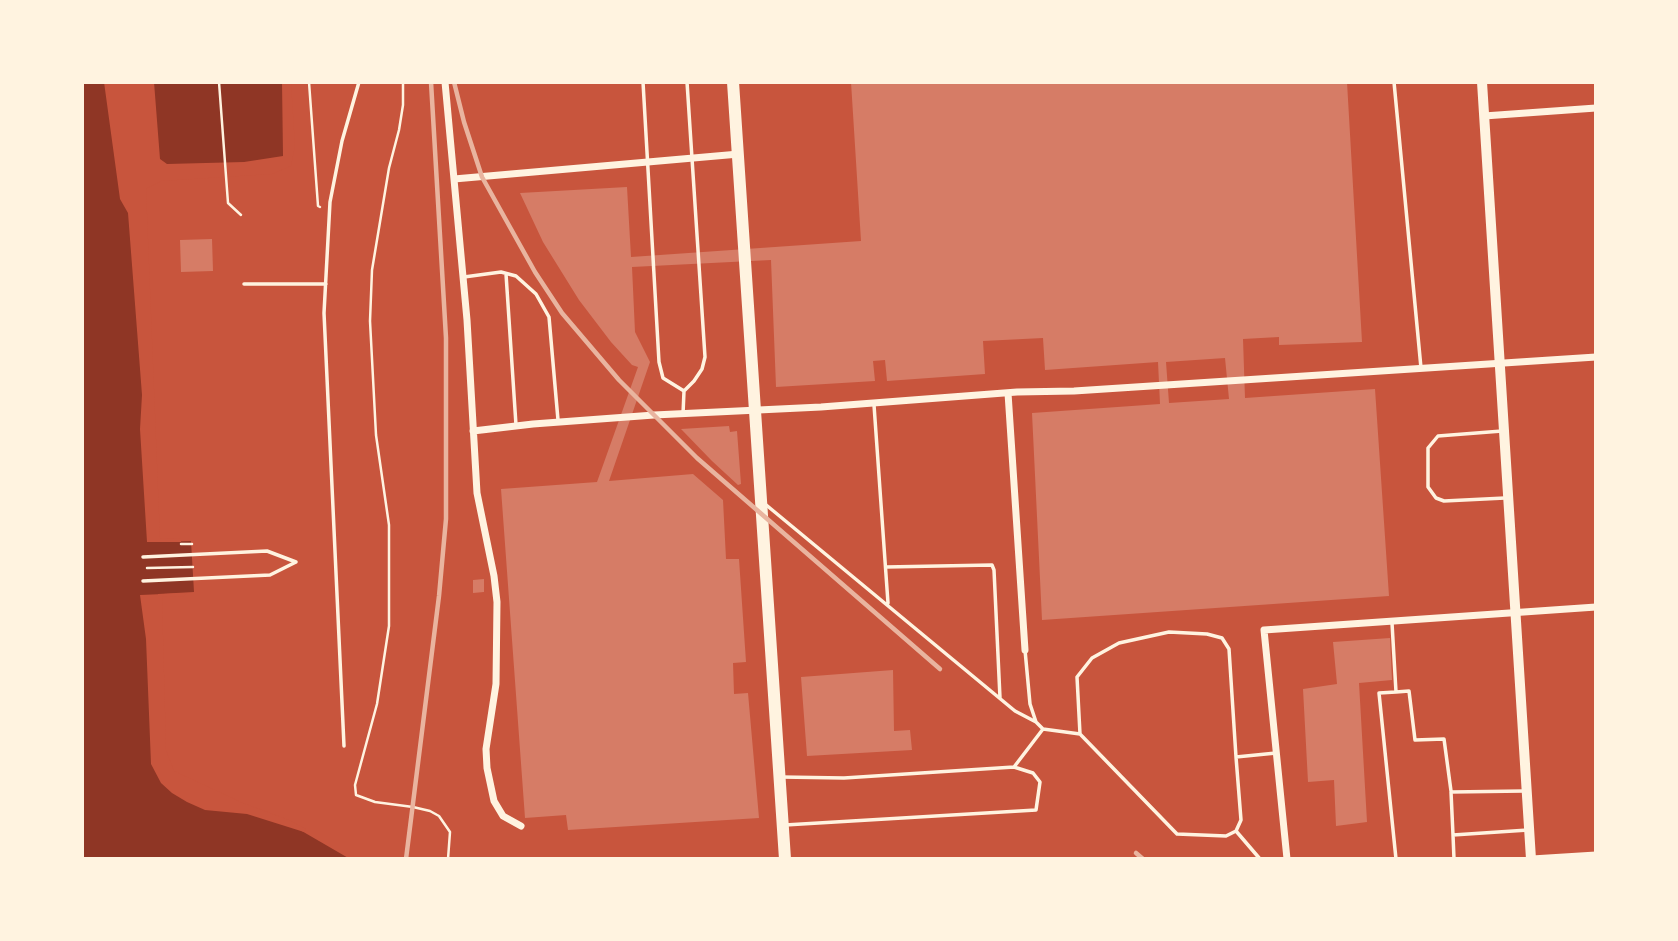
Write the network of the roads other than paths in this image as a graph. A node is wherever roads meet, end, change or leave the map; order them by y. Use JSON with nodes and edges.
{"nodes":[{"id":1,"x":359,"y":82,"type":"edge"},
{"id":2,"x":445,"y":82,"type":"edge"},
{"id":3,"x":643,"y":82,"type":"edge"},
{"id":4,"x":687,"y":82,"type":"edge"},
{"id":5,"x":1394,"y":82,"type":"edge"},
{"id":6,"x":1482,"y":82,"type":"edge"},
{"id":7,"x":734,"y":83,"type":"edge"},
{"id":8,"x":1596,"y":108,"type":"edge"},
{"id":9,"x":1485,"y":116,"type":"junction"},
{"id":10,"x":738,"y":154,"type":"junction"},
{"id":11,"x":692,"y":158,"type":"junction"},
{"id":12,"x":649,"y":162,"type":"junction"},
{"id":13,"x":454,"y":179,"type":"junction"},
{"id":14,"x":506,"y":274,"type":"junction"},
{"id":15,"x":463,"y":277,"type":"junction"},
{"id":16,"x":244,"y":284,"type":"dead end"},
{"id":17,"x":326,"y":284,"type":"junction"},
{"id":18,"x":1596,"y":358,"type":"edge"},
{"id":19,"x":1499,"y":365,"type":"junction"},
{"id":20,"x":1421,"y":368,"type":"junction"},
{"id":21,"x":684,"y":391,"type":"junction"},
{"id":22,"x":1008,"y":393,"type":"junction"},
{"id":23,"x":874,"y":403,"type":"junction"},
{"id":24,"x":755,"y":411,"type":"junction"},
{"id":25,"x":683,"y":415,"type":"junction"},
{"id":26,"x":558,"y":422,"type":"junction"},
{"id":27,"x":516,"y":426,"type":"junction"},
{"id":28,"x":473,"y":431,"type":"junction"},
{"id":29,"x":1504,"y":431,"type":"junction"},
{"id":30,"x":1509,"y":497,"type":"junction"},
{"id":31,"x":761,"y":500,"type":"junction"},
{"id":32,"x":143,"y":557,"type":"dead end"},
{"id":33,"x":886,"y":567,"type":"junction"},
{"id":34,"x":143,"y":581,"type":"dead end"},
{"id":35,"x":888,"y":604,"type":"junction"},
{"id":36,"x":1596,"y":607,"type":"edge"},
{"id":37,"x":1515,"y":612,"type":"junction"},
{"id":38,"x":1392,"y":621,"type":"junction"},
{"id":39,"x":1025,"y":650,"type":"joint"},
{"id":40,"x":1396,"y":692,"type":"junction"},
{"id":41,"x":1000,"y":698,"type":"junction"},
{"id":42,"x":1035,"y":722,"type":"junction"},
{"id":43,"x":1043,"y":729,"type":"junction"},
{"id":44,"x":1080,"y":734,"type":"junction"},
{"id":45,"x":344,"y":746,"type":"dead end"},
{"id":46,"x":1276,"y":753,"type":"junction"},
{"id":47,"x":1236,"y":757,"type":"junction"},
{"id":48,"x":1014,"y":767,"type":"junction"},
{"id":49,"x":779,"y":776,"type":"junction"},
{"id":50,"x":1526,"y":791,"type":"junction"},
{"id":51,"x":1451,"y":792,"type":"junction"},
{"id":52,"x":782,"y":825,"type":"junction"},
{"id":53,"x":521,"y":826,"type":"dead end"},
{"id":54,"x":1528,"y":830,"type":"junction"},
{"id":55,"x":1236,"y":831,"type":"junction"},
{"id":56,"x":1453,"y":835,"type":"junction"},
{"id":57,"x":784,"y":855,"type":"edge"},
{"id":58,"x":1596,"y":855,"type":"edge"},
{"id":59,"x":1260,"y":859,"type":"edge"},
{"id":60,"x":1287,"y":859,"type":"edge"},
{"id":61,"x":1395,"y":859,"type":"edge"},
{"id":62,"x":1454,"y":859,"type":"edge"},
{"id":63,"x":1531,"y":859,"type":"edge"}],
"edges":[{"from":1,"to":17,"type":"lane"},
{"from":2,"to":13,"type":"street"},
{"from":3,"to":12,"type":"lane"},
{"from":4,"to":11,"type":"lane"},
{"from":5,"to":20,"type":"lane"},
{"from":6,"to":9,"type":"street"},
{"from":7,"to":10,"type":"main road"},
{"from":8,"to":9,"type":"street"},
{"from":9,"to":19,"type":"street"},
{"from":10,"to":11,"type":"street"},
{"from":10,"to":24,"type":"main road"},
{"from":11,"to":12,"type":"street"},
{"from":11,"to":21,"type":"lane"},
{"from":12,"to":13,"type":"street"},
{"from":12,"to":21,"type":"lane"},
{"from":13,"to":15,"type":"street"},
{"from":14,"to":15,"type":"lane"},
{"from":14,"to":26,"type":"lane"},
{"from":14,"to":27,"type":"lane"},
{"from":15,"to":28,"type":"street"},
{"from":16,"to":17,"type":"lane"},
{"from":17,"to":45,"type":"lane"},
{"from":18,"to":19,"type":"street"},
{"from":19,"to":20,"type":"street"},
{"from":19,"to":29,"type":"street"},
{"from":20,"to":22,"type":"street"},
{"from":21,"to":25,"type":"lane"},
{"from":22,"to":23,"type":"street"},
{"from":22,"to":39,"type":"street"},
{"from":23,"to":24,"type":"street"},
{"from":23,"to":33,"type":"lane"},
{"from":24,"to":25,"type":"street"},
{"from":24,"to":31,"type":"main road"},
{"from":25,"to":26,"type":"street"},
{"from":26,"to":27,"type":"street"},
{"from":27,"to":28,"type":"street"},
{"from":28,"to":53,"type":"street"},
{"from":29,"to":30,"type":"street"},
{"from":29,"to":30,"type":"lane"},
{"from":30,"to":37,"type":"street"},
{"from":31,"to":35,"type":"lane"},
{"from":31,"to":49,"type":"main road"},
{"from":32,"to":34,"type":"lane"},
{"from":33,"to":35,"type":"lane"},
{"from":33,"to":41,"type":"lane"},
{"from":35,"to":41,"type":"lane"},
{"from":36,"to":37,"type":"street"},
{"from":37,"to":38,"type":"street"},
{"from":37,"to":50,"type":"street"},
{"from":38,"to":40,"type":"lane"},
{"from":38,"to":46,"type":"street"},
{"from":39,"to":42,"type":"lane"},
{"from":40,"to":51,"type":"lane"},
{"from":40,"to":61,"type":"lane"},
{"from":41,"to":42,"type":"lane"},
{"from":42,"to":43,"type":"lane"},
{"from":43,"to":44,"type":"lane"},
{"from":43,"to":48,"type":"lane"},
{"from":44,"to":47,"type":"lane"},
{"from":44,"to":55,"type":"lane"},
{"from":46,"to":47,"type":"lane"},
{"from":46,"to":60,"type":"street"},
{"from":47,"to":55,"type":"lane"},
{"from":48,"to":49,"type":"lane"},
{"from":48,"to":52,"type":"lane"},
{"from":49,"to":52,"type":"main road"},
{"from":50,"to":51,"type":"lane"},
{"from":50,"to":54,"type":"street"},
{"from":51,"to":56,"type":"lane"},
{"from":52,"to":57,"type":"main road"},
{"from":54,"to":56,"type":"lane"},
{"from":54,"to":63,"type":"street"},
{"from":55,"to":59,"type":"lane"},
{"from":56,"to":62,"type":"lane"},
{"from":58,"to":63,"type":"street"}]}
